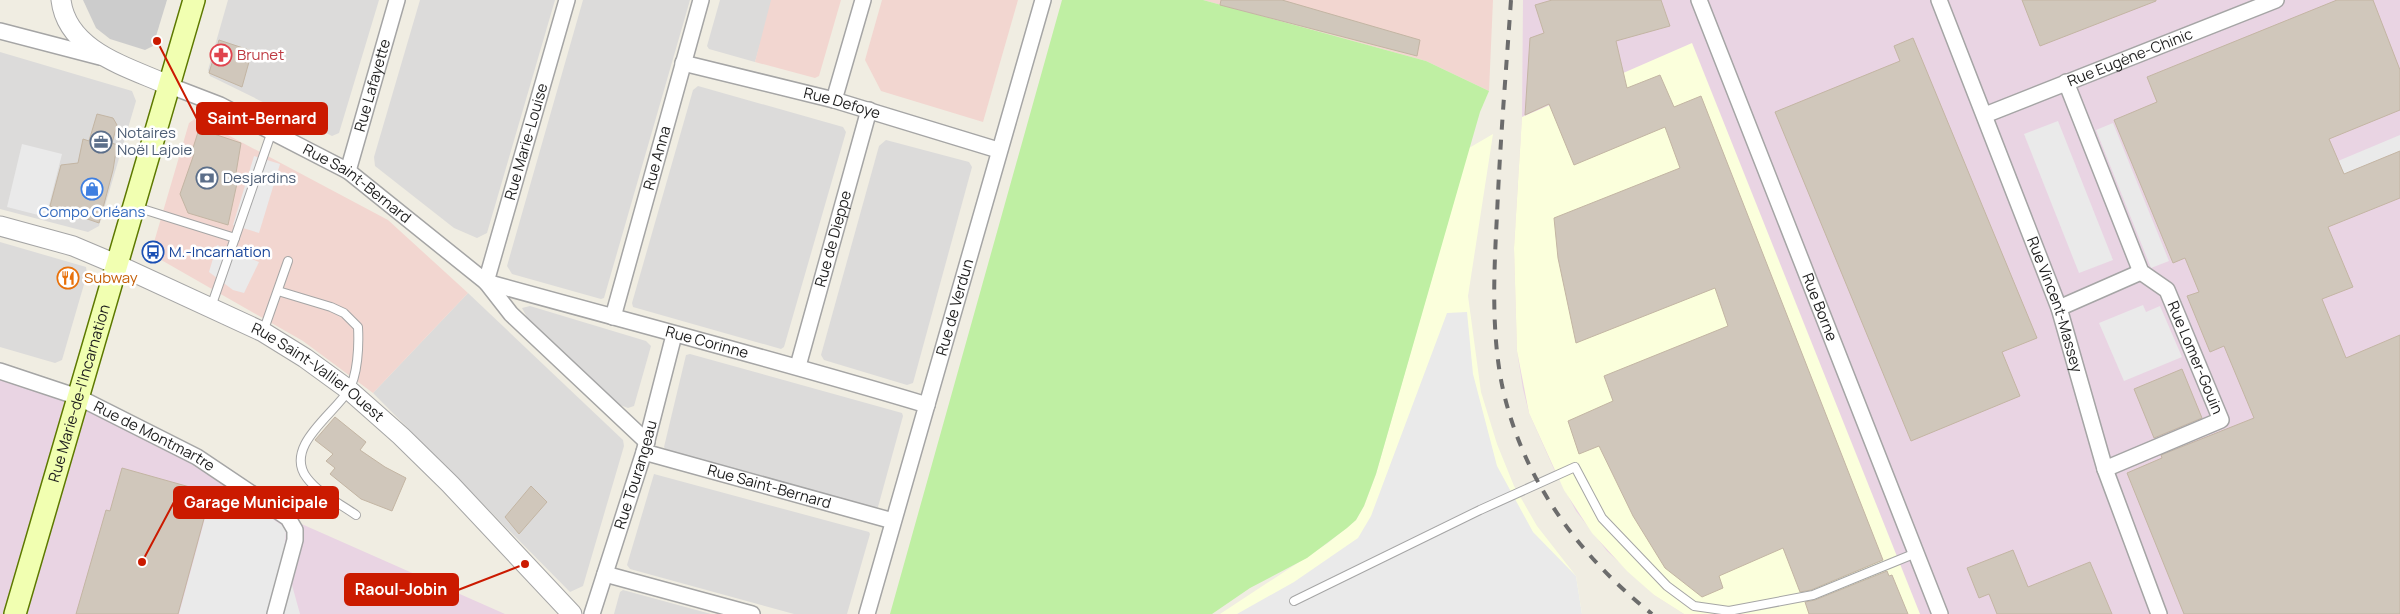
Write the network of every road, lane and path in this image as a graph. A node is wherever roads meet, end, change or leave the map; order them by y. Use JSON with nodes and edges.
{"nodes":[{"id":1,"x":61,"y":0,"type":"edge"},
{"id":2,"x":194,"y":0,"type":"edge"},
{"id":3,"x":397,"y":0,"type":"edge"},
{"id":4,"x":567,"y":0,"type":"edge"},
{"id":5,"x":702,"y":0,"type":"edge"},
{"id":6,"x":863,"y":0,"type":"edge"},
{"id":7,"x":1043,"y":0,"type":"edge"},
{"id":8,"x":1699,"y":0,"type":"edge"},
{"id":9,"x":1939,"y":0,"type":"edge"},
{"id":10,"x":2276,"y":0,"type":"edge"},
{"id":11,"x":0,"y":31,"type":"edge"},
{"id":12,"x":119,"y":62,"type":"junction"},
{"id":13,"x":683,"y":63,"type":"junction"},
{"id":14,"x":2066,"y":82,"type":"junction"},
{"id":15,"x":168,"y":85,"type":"junction"},
{"id":16,"x":834,"y":100,"type":"junction"},
{"id":17,"x":869,"y":110,"type":"junction"},
{"id":18,"x":1986,"y":115,"type":"junction"},
{"id":19,"x":272,"y":132,"type":"junction"},
{"id":20,"x":998,"y":150,"type":"junction"},
{"id":21,"x":348,"y":171,"type":"junction"},
{"id":22,"x":134,"y":206,"type":"junction"},
{"id":23,"x":0,"y":226,"type":"edge"},
{"id":24,"x":235,"y":238,"type":"junction"},
{"id":25,"x":288,"y":261,"type":"dead end"},
{"id":26,"x":118,"y":265,"type":"junction"},
{"id":27,"x":2141,"y":272,"type":"junction"},
{"id":28,"x":486,"y":282,"type":"junction"},
{"id":29,"x":278,"y":291,"type":"junction"},
{"id":30,"x":2059,"y":308,"type":"junction"},
{"id":31,"x":211,"y":309,"type":"junction"},
{"id":32,"x":612,"y":317,"type":"junction"},
{"id":33,"x":263,"y":332,"type":"junction"},
{"id":34,"x":674,"y":335,"type":"junction"},
{"id":35,"x":798,"y":366,"type":"junction"},
{"id":36,"x":0,"y":371,"type":"edge"},
{"id":37,"x":349,"y":390,"type":"junction"},
{"id":38,"x":78,"y":397,"type":"junction"},
{"id":39,"x":927,"y":405,"type":"junction"},
{"id":40,"x":646,"y":447,"type":"junction"},
{"id":41,"x":2105,"y":469,"type":"junction"},
{"id":42,"x":356,"y":515,"type":"dead end"},
{"id":43,"x":894,"y":521,"type":"junction"},
{"id":44,"x":1916,"y":553,"type":"junction"},
{"id":45,"x":605,"y":574,"type":"junction"},
{"id":46,"x":1294,"y":601,"type":"dead end"},
{"id":47,"x":15,"y":614,"type":"edge"},
{"id":48,"x":275,"y":614,"type":"edge"},
{"id":49,"x":572,"y":614,"type":"edge"},
{"id":50,"x":592,"y":614,"type":"edge"},
{"id":51,"x":752,"y":614,"type":"edge"},
{"id":52,"x":867,"y":614,"type":"edge"},
{"id":53,"x":1940,"y":614,"type":"edge"},
{"id":54,"x":2159,"y":614,"type":"edge"}],
"edges":[{"from":1,"to":12,"type":"street"},
{"from":2,"to":15,"type":"main road","name":"Rue Marie-de-l'Incarnation"},
{"from":3,"to":21,"type":"street","name":"Rue Lafayette"},
{"from":4,"to":28,"type":"street","name":"Rue Marie-Louise"},
{"from":5,"to":13,"type":"street","name":"Rue Anna"},
{"from":6,"to":16,"type":"street"},
{"from":7,"to":20,"type":"street","name":"Rue de Verdun"},
{"from":8,"to":44,"type":"street","name":"Rue Borne"},
{"from":9,"to":18,"type":"street","name":"Rue Vincent-Massey"},
{"from":10,"to":14,"type":"street","name":"Rue Eugène-Chinic"},
{"from":11,"to":12,"type":"street","name":"Rue Saint-Bernard"},
{"from":12,"to":15,"type":"street","name":"Rue Saint-Bernard"},
{"from":13,"to":16,"type":"street","name":"Rue Defoye"},
{"from":13,"to":32,"type":"street","name":"Rue Anna"},
{"from":14,"to":18,"type":"street","name":"Rue Eugène-Chinic"},
{"from":14,"to":27,"type":"street"},
{"from":15,"to":19,"type":"street","name":"Rue Saint-Bernard"},
{"from":15,"to":22,"type":"main road","name":"Rue Marie-de-l'Incarnation"},
{"from":16,"to":17,"type":"street","name":"Rue Defoye"},
{"from":17,"to":20,"type":"street","name":"Rue Defoye"},
{"from":17,"to":35,"type":"street","name":"Rue de Dieppe"},
{"from":18,"to":30,"type":"street","name":"Rue Vincent-Massey"},
{"from":19,"to":21,"type":"street","name":"Rue Saint-Bernard"},
{"from":19,"to":24,"type":"lane"},
{"from":20,"to":39,"type":"street","name":"Rue de Verdun"},
{"from":21,"to":28,"type":"street","name":"Rue Saint-Bernard"},
{"from":22,"to":24,"type":"lane"},
{"from":22,"to":26,"type":"main road","name":"Rue Marie-de-l'Incarnation"},
{"from":23,"to":26,"type":"street","name":"Rue Saint-Vallier Ouest"},
{"from":24,"to":31,"type":"lane"},
{"from":25,"to":29,"type":"lane"},
{"from":26,"to":31,"type":"street","name":"Rue Saint-Vallier Ouest"},
{"from":26,"to":38,"type":"main road","name":"Rue Marie-de-l'Incarnation"},
{"from":27,"to":30,"type":"street"},
{"from":27,"to":41,"type":"street","name":"Rue Lomer-Gouin"},
{"from":28,"to":32,"type":"street","name":"Rue Corinne"},
{"from":28,"to":40,"type":"street","name":"Rue Saint-Bernard"},
{"from":29,"to":33,"type":"lane"},
{"from":29,"to":37,"type":"lane"},
{"from":30,"to":41,"type":"street","name":"Rue Vincent-Massey"},
{"from":31,"to":33,"type":"street","name":"Rue Saint-Vallier Ouest"},
{"from":32,"to":34,"type":"street","name":"Rue Corinne"},
{"from":33,"to":37,"type":"street","name":"Rue Saint-Vallier Ouest"},
{"from":34,"to":35,"type":"street","name":"Rue Corinne"},
{"from":34,"to":40,"type":"street","name":"Rue Tourangeau"},
{"from":35,"to":39,"type":"street","name":"Rue Corinne"},
{"from":36,"to":38,"type":"street","name":"Rue de Montmartre"},
{"from":37,"to":42,"type":"lane"},
{"from":37,"to":49,"type":"street","name":"Rue Saint-Vallier Ouest"},
{"from":38,"to":47,"type":"main road","name":"Rue Marie-de-l'Incarnation"},
{"from":38,"to":48,"type":"street","name":"Rue de Montmartre"},
{"from":39,"to":43,"type":"street","name":"Rue de Verdun"},
{"from":40,"to":43,"type":"street","name":"Rue Saint-Bernard"},
{"from":40,"to":45,"type":"street","name":"Rue Tourangeau"},
{"from":41,"to":54,"type":"street","name":"Rue Vincent-Massey"},
{"from":43,"to":52,"type":"street","name":"Rue de Verdun"},
{"from":44,"to":46,"type":"lane"},
{"from":44,"to":53,"type":"street","name":"Rue Borne"},
{"from":45,"to":50,"type":"street","name":"Rue Tourangeau"},
{"from":45,"to":51,"type":"street"}]}
